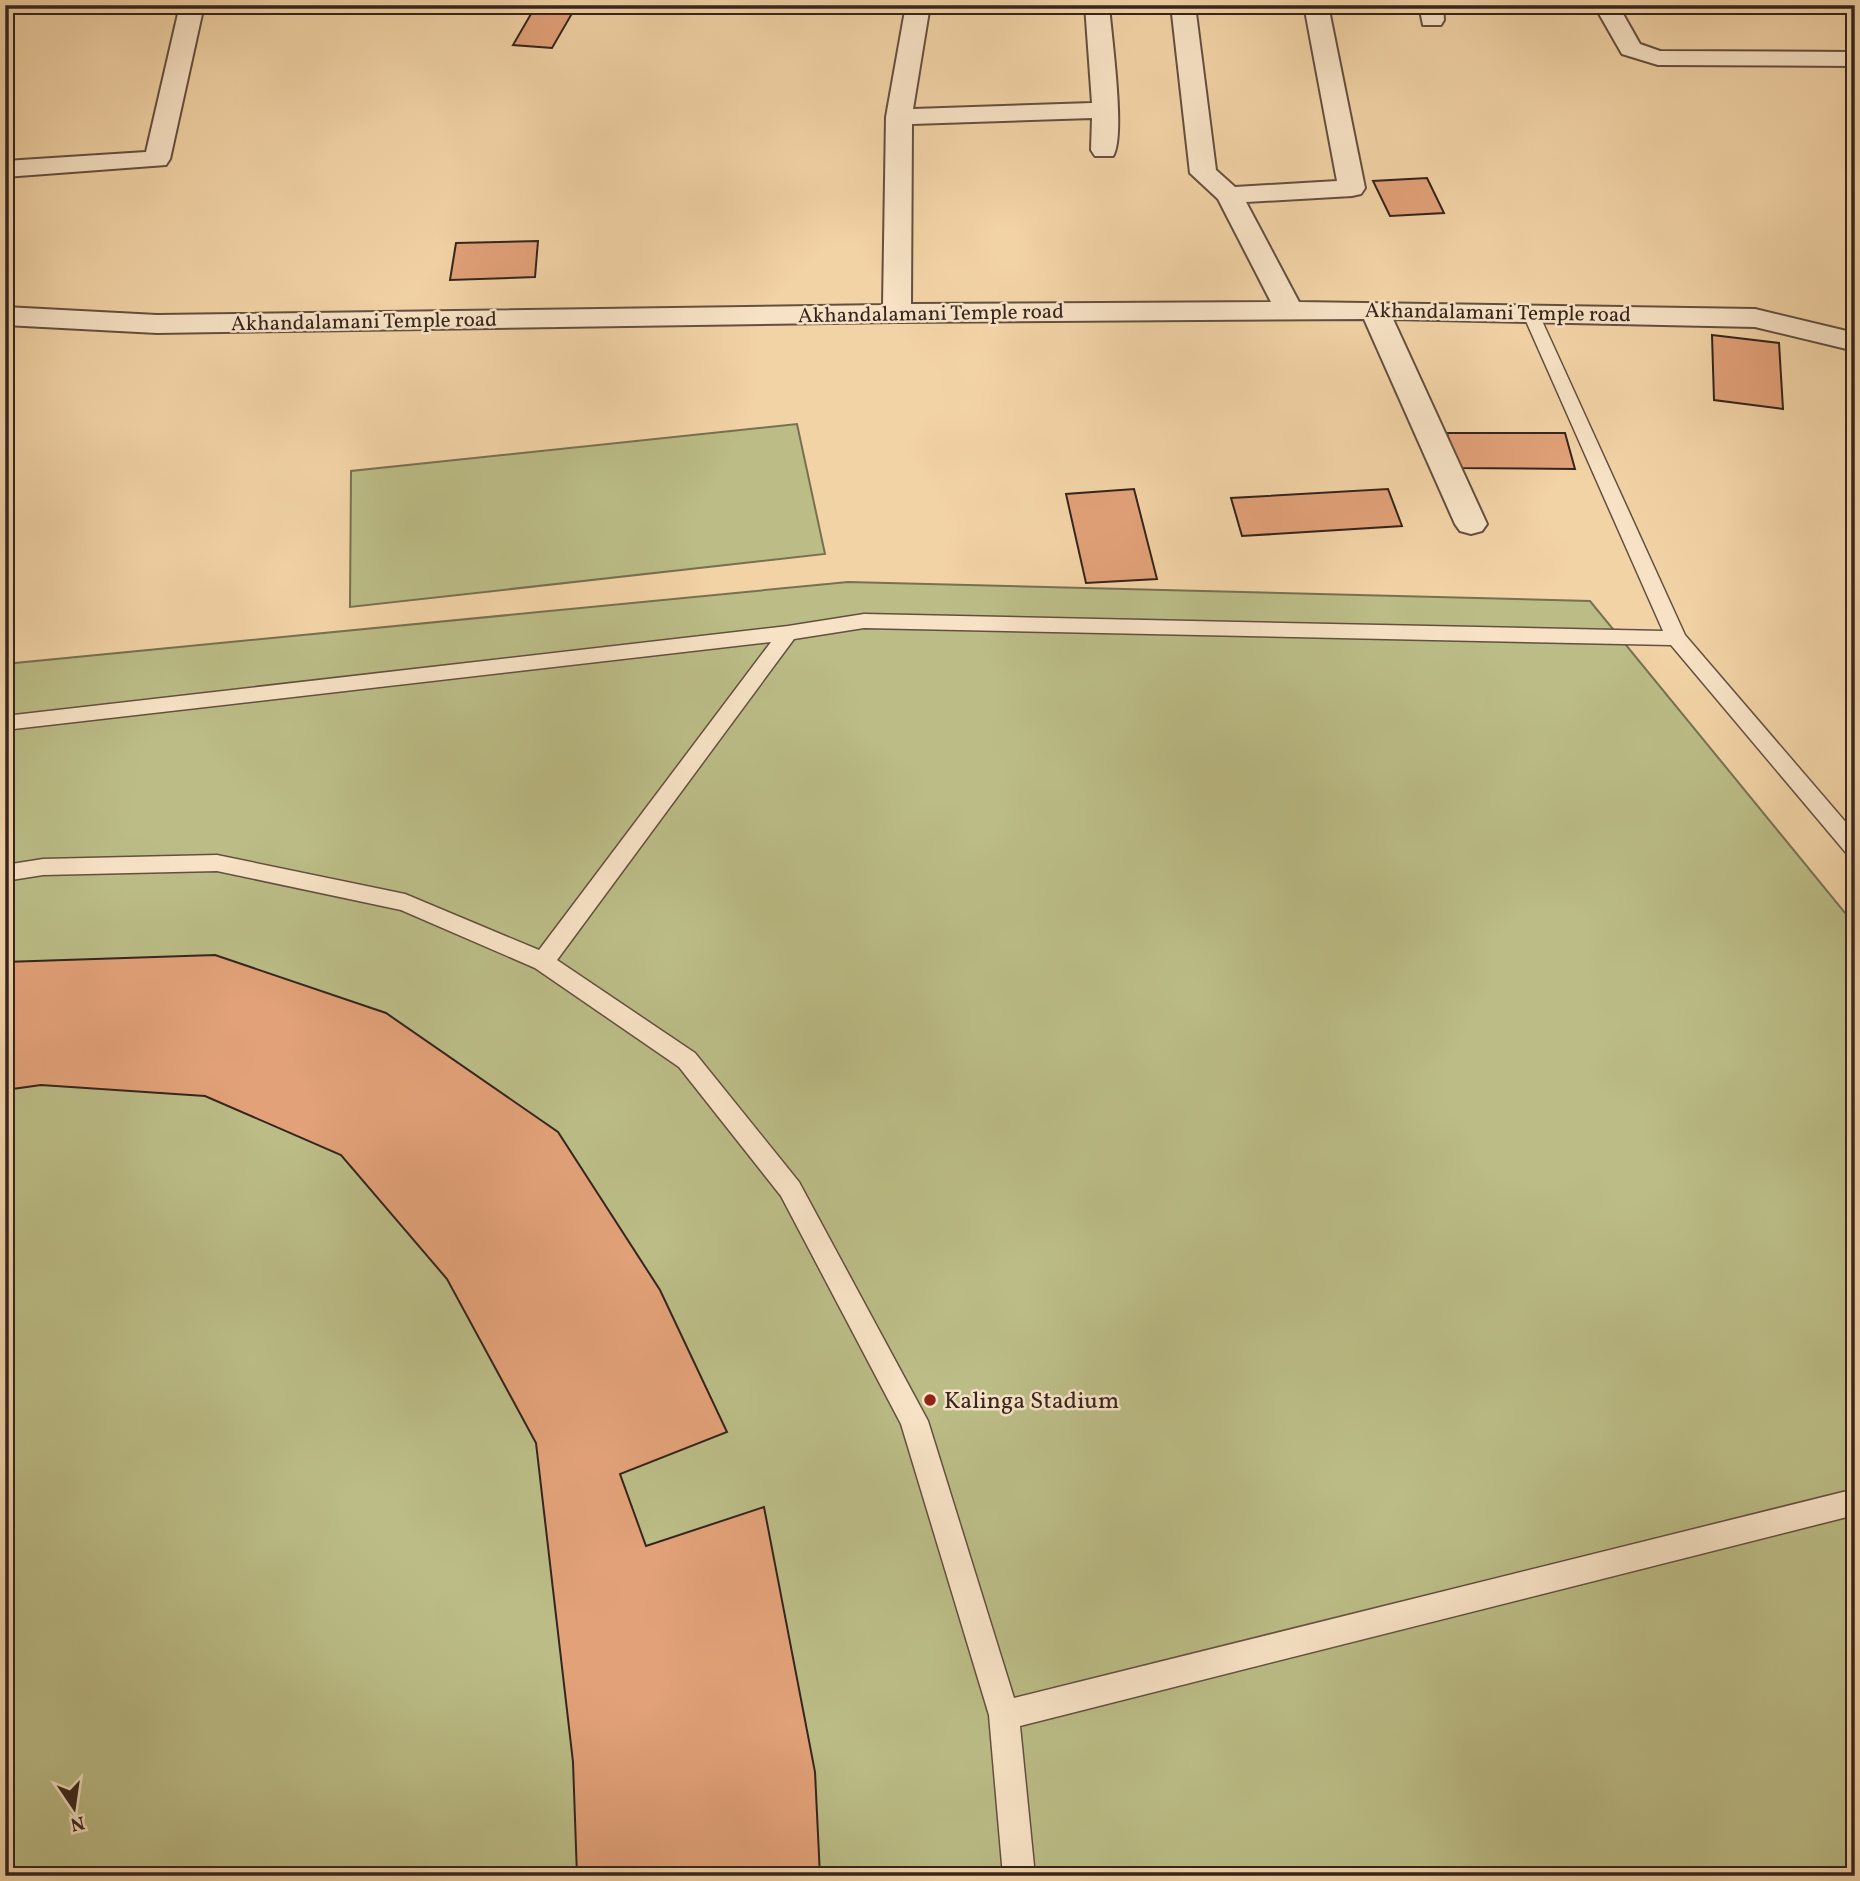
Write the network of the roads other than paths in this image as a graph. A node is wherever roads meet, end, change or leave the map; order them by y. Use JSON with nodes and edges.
{"nodes":[{"id":1,"x":192,"y":5,"type":"edge"},
{"id":2,"x":918,"y":5,"type":"edge"},
{"id":3,"x":1097,"y":5,"type":"edge"},
{"id":4,"x":1183,"y":5,"type":"edge"},
{"id":5,"x":1316,"y":5,"type":"edge"},
{"id":6,"x":1606,"y":5,"type":"edge"},
{"id":7,"x":1855,"y":59,"type":"edge"},
{"id":8,"x":1105,"y":110,"type":"junction"},
{"id":9,"x":899,"y":117,"type":"junction"},
{"id":10,"x":1104,"y":150,"type":"dead end"},
{"id":11,"x":5,"y":170,"type":"edge"},
{"id":12,"x":1229,"y":195,"type":"junction"},
{"id":13,"x":1289,"y":310,"type":"junction"},
{"id":14,"x":1375,"y":310,"type":"junction"},
{"id":15,"x":1530,"y":312,"type":"junction"},
{"id":16,"x":897,"y":313,"type":"junction"},
{"id":17,"x":5,"y":316,"type":"edge"},
{"id":18,"x":1855,"y":342,"type":"edge"},
{"id":19,"x":1471,"y":524,"type":"dead end"},
{"id":20,"x":789,"y":633,"type":"junction"},
{"id":21,"x":1676,"y":638,"type":"junction"},
{"id":22,"x":5,"y":723,"type":"edge"},
{"id":23,"x":1855,"y":848,"type":"edge"},
{"id":24,"x":5,"y":873,"type":"edge"},
{"id":25,"x":543,"y":962,"type":"junction"},
{"id":26,"x":1855,"y":1502,"type":"edge"},
{"id":27,"x":1004,"y":1715,"type":"junction"},
{"id":28,"x":1018,"y":1876,"type":"edge"}],
"edges":[{"from":1,"to":11,"type":"street"},
{"from":2,"to":9,"type":"street"},
{"from":3,"to":8,"type":"street"},
{"from":4,"to":12,"type":"street"},
{"from":5,"to":12,"type":"street"},
{"from":6,"to":7,"type":"street"},
{"from":8,"to":9,"type":"street"},
{"from":8,"to":10,"type":"street"},
{"from":9,"to":16,"type":"street"},
{"from":12,"to":13,"type":"street"},
{"from":13,"to":14,"type":"street","name":"Akhandalamani Temple road"},
{"from":13,"to":16,"type":"street","name":"Akhandalamani Temple road"},
{"from":14,"to":15,"type":"street","name":"Akhandalamani Temple road"},
{"from":14,"to":19,"type":"street"},
{"from":15,"to":18,"type":"street","name":"Akhandalamani Temple road"},
{"from":15,"to":21,"type":"lane"},
{"from":16,"to":17,"type":"street","name":"Akhandalamani Temple road"},
{"from":20,"to":21,"type":"lane"},
{"from":20,"to":22,"type":"lane"},
{"from":20,"to":25,"type":"lane"},
{"from":21,"to":23,"type":"lane"},
{"from":24,"to":25,"type":"lane"},
{"from":25,"to":27,"type":"lane"},
{"from":26,"to":27,"type":"lane"},
{"from":27,"to":28,"type":"lane"}]}
